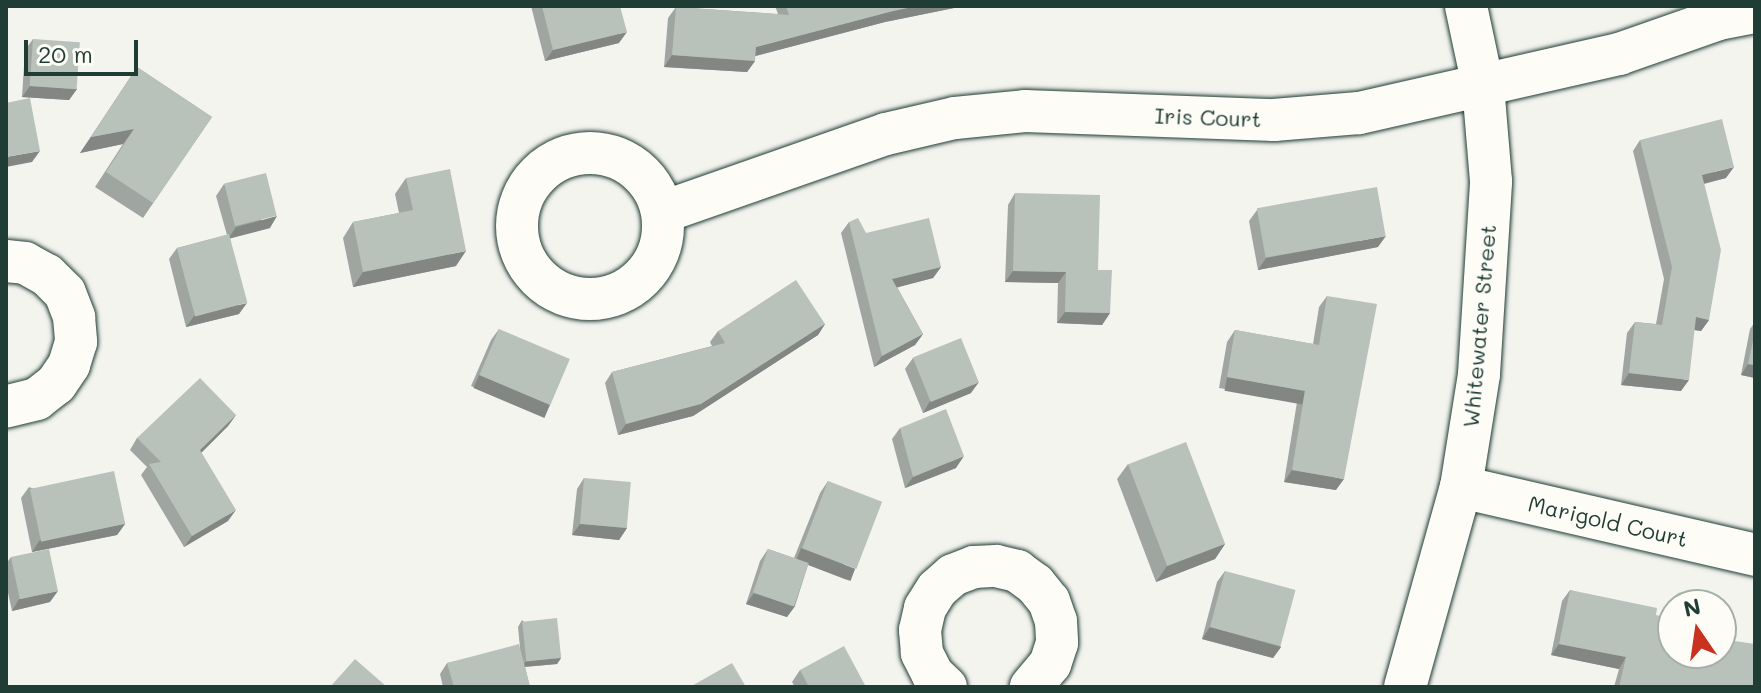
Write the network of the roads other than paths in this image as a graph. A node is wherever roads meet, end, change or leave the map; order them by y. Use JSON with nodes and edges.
{"nodes":[{"id":1,"x":1466,"y":6,"type":"edge"},
{"id":2,"x":1755,"y":12,"type":"edge"},
{"id":3,"x":1483,"y":86,"type":"junction"},
{"id":4,"x":663,"y":212,"type":"dead end"},
{"id":5,"x":6,"y":261,"type":"edge"},
{"id":6,"x":6,"y":407,"type":"edge"},
{"id":7,"x":1461,"y":487,"type":"junction"},
{"id":8,"x":1755,"y":555,"type":"edge"},
{"id":9,"x":1049,"y":679,"type":"edge"},
{"id":10,"x":946,"y":687,"type":"edge"},
{"id":11,"x":1405,"y":687,"type":"edge"}],
"edges":[{"from":1,"to":3,"type":"street","name":"Whitewater Street"},
{"from":2,"to":3,"type":"street","name":"Iris Court"},
{"from":3,"to":4,"type":"street","name":"Iris Court"},
{"from":3,"to":7,"type":"street","name":"Whitewater Street"},
{"from":5,"to":6,"type":"street"},
{"from":7,"to":8,"type":"street","name":"Marigold Court"},
{"from":7,"to":11,"type":"street","name":"Whitewater Street"},
{"from":9,"to":10,"type":"street"}]}
